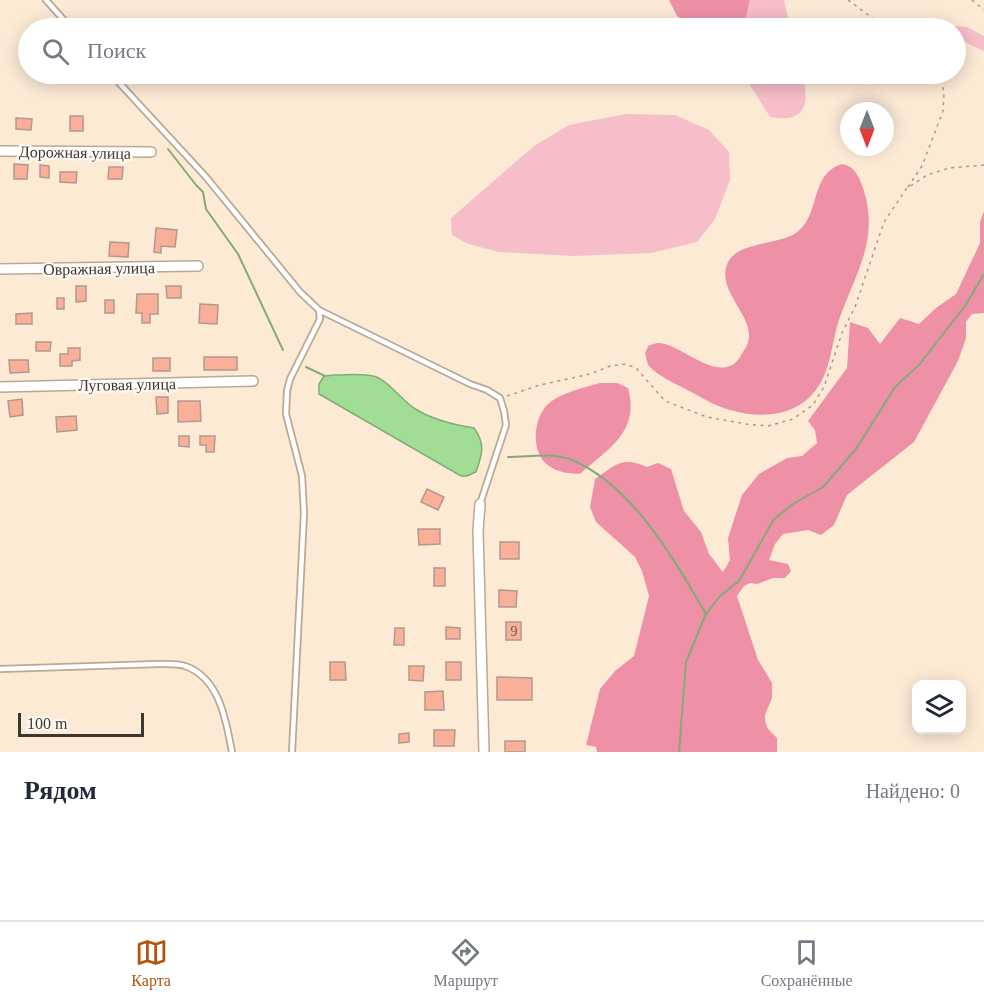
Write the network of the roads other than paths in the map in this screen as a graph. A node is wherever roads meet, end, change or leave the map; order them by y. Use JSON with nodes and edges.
{"nodes":[{"id":1,"x":46,"y":0,"type":"edge"},
{"id":2,"x":62,"y":18,"type":"edge"},
{"id":3,"x":120,"y":84,"type":"edge"},
{"id":4,"x":0,"y":151,"type":"edge"},
{"id":5,"x":151,"y":153,"type":"dead end"},
{"id":6,"x":198,"y":266,"type":"dead end"},
{"id":7,"x":0,"y":269,"type":"edge"},
{"id":8,"x":319,"y":310,"type":"junction"},
{"id":9,"x":253,"y":381,"type":"dead end"},
{"id":10,"x":0,"y":387,"type":"edge"},
{"id":11,"x":480,"y":504,"type":"joint"},
{"id":12,"x":0,"y":669,"type":"edge"},
{"id":13,"x":232,"y":752,"type":"edge"},
{"id":14,"x":292,"y":752,"type":"edge"},
{"id":15,"x":484,"y":752,"type":"edge"}],
"edges":[{"from":1,"to":2,"type":"lane"},
{"from":3,"to":8,"type":"lane"},
{"from":4,"to":5,"type":"street","name":"Дорожная улица"},
{"from":6,"to":7,"type":"street","name":"Овражная улица"},
{"from":8,"to":11,"type":"lane"},
{"from":8,"to":14,"type":"lane"},
{"from":9,"to":10,"type":"street","name":"Луговая улица"},
{"from":11,"to":15,"type":"street"},
{"from":12,"to":13,"type":"lane"}]}
